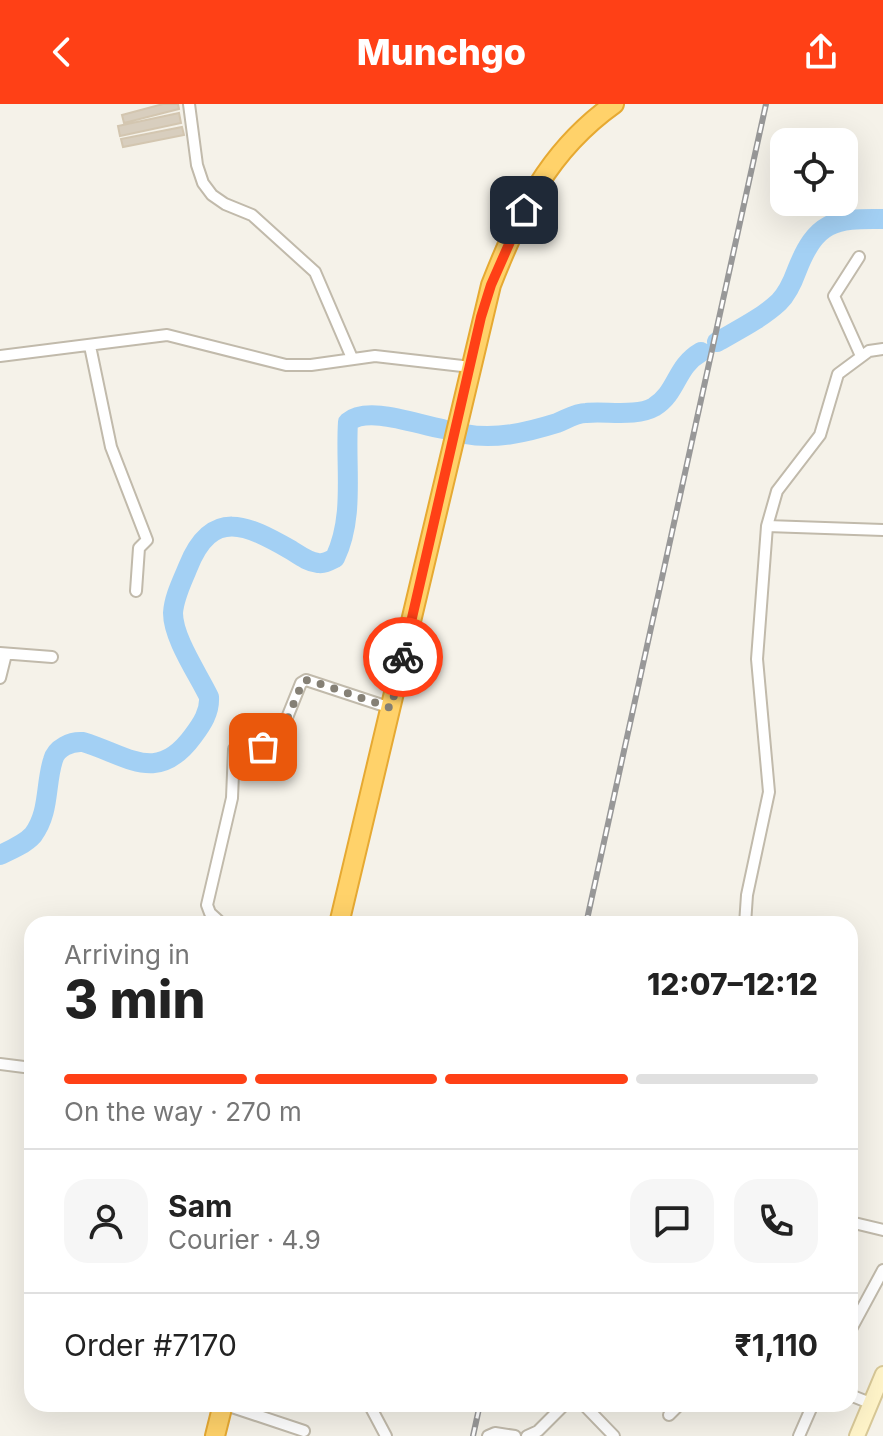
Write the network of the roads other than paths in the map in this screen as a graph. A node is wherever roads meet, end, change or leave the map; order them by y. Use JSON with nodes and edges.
{"nodes":[{"id":1,"x":189,"y":104,"type":"edge"},
{"id":2,"x":614,"y":104,"type":"edge"},
{"id":3,"x":859,"y":257,"type":"dead end"},
{"id":4,"x":90,"y":346,"type":"junction"},
{"id":5,"x":883,"y":349,"type":"edge"},
{"id":6,"x":0,"y":356,"type":"edge"},
{"id":7,"x":861,"y":356,"type":"junction"},
{"id":8,"x":352,"y":358,"type":"junction"},
{"id":9,"x":471,"y":367,"type":"junction"},
{"id":10,"x":767,"y":526,"type":"junction"},
{"id":11,"x":883,"y":530,"type":"edge"},
{"id":12,"x":136,"y":591,"type":"dead end"},
{"id":13,"x":3,"y":653,"type":"edge"},
{"id":14,"x":52,"y":657,"type":"dead end"},
{"id":15,"x":0,"y":678,"type":"edge"},
{"id":16,"x":391,"y":708,"type":"junction"},
{"id":17,"x":213,"y":916,"type":"edge"},
{"id":18,"x":341,"y":916,"type":"edge"},
{"id":19,"x":746,"y":916,"type":"edge"},
{"id":20,"x":0,"y":1064,"type":"edge"},
{"id":21,"x":24,"y":1067,"type":"edge"},
{"id":22,"x":858,"y":1224,"type":"edge"},
{"id":23,"x":883,"y":1230,"type":"edge"},
{"id":24,"x":883,"y":1270,"type":"edge"},
{"id":25,"x":858,"y":1316,"type":"edge"},
{"id":26,"x":882,"y":1379,"type":"edge"},
{"id":27,"x":858,"y":1398,"type":"edge"},
{"id":28,"x":870,"y":1403,"type":"junction"},
{"id":29,"x":221,"y":1412,"type":"edge"},
{"id":30,"x":247,"y":1412,"type":"edge"},
{"id":31,"x":373,"y":1412,"type":"edge"},
{"id":32,"x":557,"y":1412,"type":"edge"},
{"id":33,"x":591,"y":1412,"type":"edge"},
{"id":34,"x":672,"y":1412,"type":"edge"},
{"id":35,"x":807,"y":1412,"type":"edge"},
{"id":36,"x":669,"y":1415,"type":"dead end"},
{"id":37,"x":304,"y":1431,"type":"dead end"},
{"id":38,"x":215,"y":1436,"type":"edge"},
{"id":39,"x":386,"y":1436,"type":"edge"},
{"id":40,"x":488,"y":1436,"type":"edge"},
{"id":41,"x":515,"y":1436,"type":"edge"},
{"id":42,"x":527,"y":1436,"type":"edge"},
{"id":43,"x":614,"y":1436,"type":"edge"},
{"id":44,"x":799,"y":1436,"type":"edge"},
{"id":45,"x":857,"y":1436,"type":"edge"}],
"edges":[{"from":1,"to":8,"type":"street"},
{"from":2,"to":9,"type":"highway"},
{"from":3,"to":7,"type":"street"},
{"from":4,"to":6,"type":"street"},
{"from":4,"to":8,"type":"street"},
{"from":4,"to":12,"type":"street"},
{"from":5,"to":7,"type":"street"},
{"from":7,"to":10,"type":"street"},
{"from":8,"to":9,"type":"street"},
{"from":9,"to":16,"type":"highway"},
{"from":10,"to":11,"type":"street"},
{"from":10,"to":19,"type":"street"},
{"from":13,"to":14,"type":"street"},
{"from":13,"to":15,"type":"street"},
{"from":16,"to":17,"type":"street"},
{"from":16,"to":18,"type":"highway"},
{"from":20,"to":21,"type":"street"},
{"from":22,"to":23,"type":"street"},
{"from":24,"to":25,"type":"street"},
{"from":26,"to":28,"type":"main road"},
{"from":27,"to":28,"type":"street"},
{"from":28,"to":45,"type":"main road"},
{"from":29,"to":38,"type":"highway"},
{"from":30,"to":37,"type":"street"},
{"from":31,"to":39,"type":"street"},
{"from":32,"to":42,"type":"street"},
{"from":33,"to":43,"type":"street"},
{"from":34,"to":36,"type":"street"},
{"from":35,"to":44,"type":"street"},
{"from":40,"to":41,"type":"street"}]}
